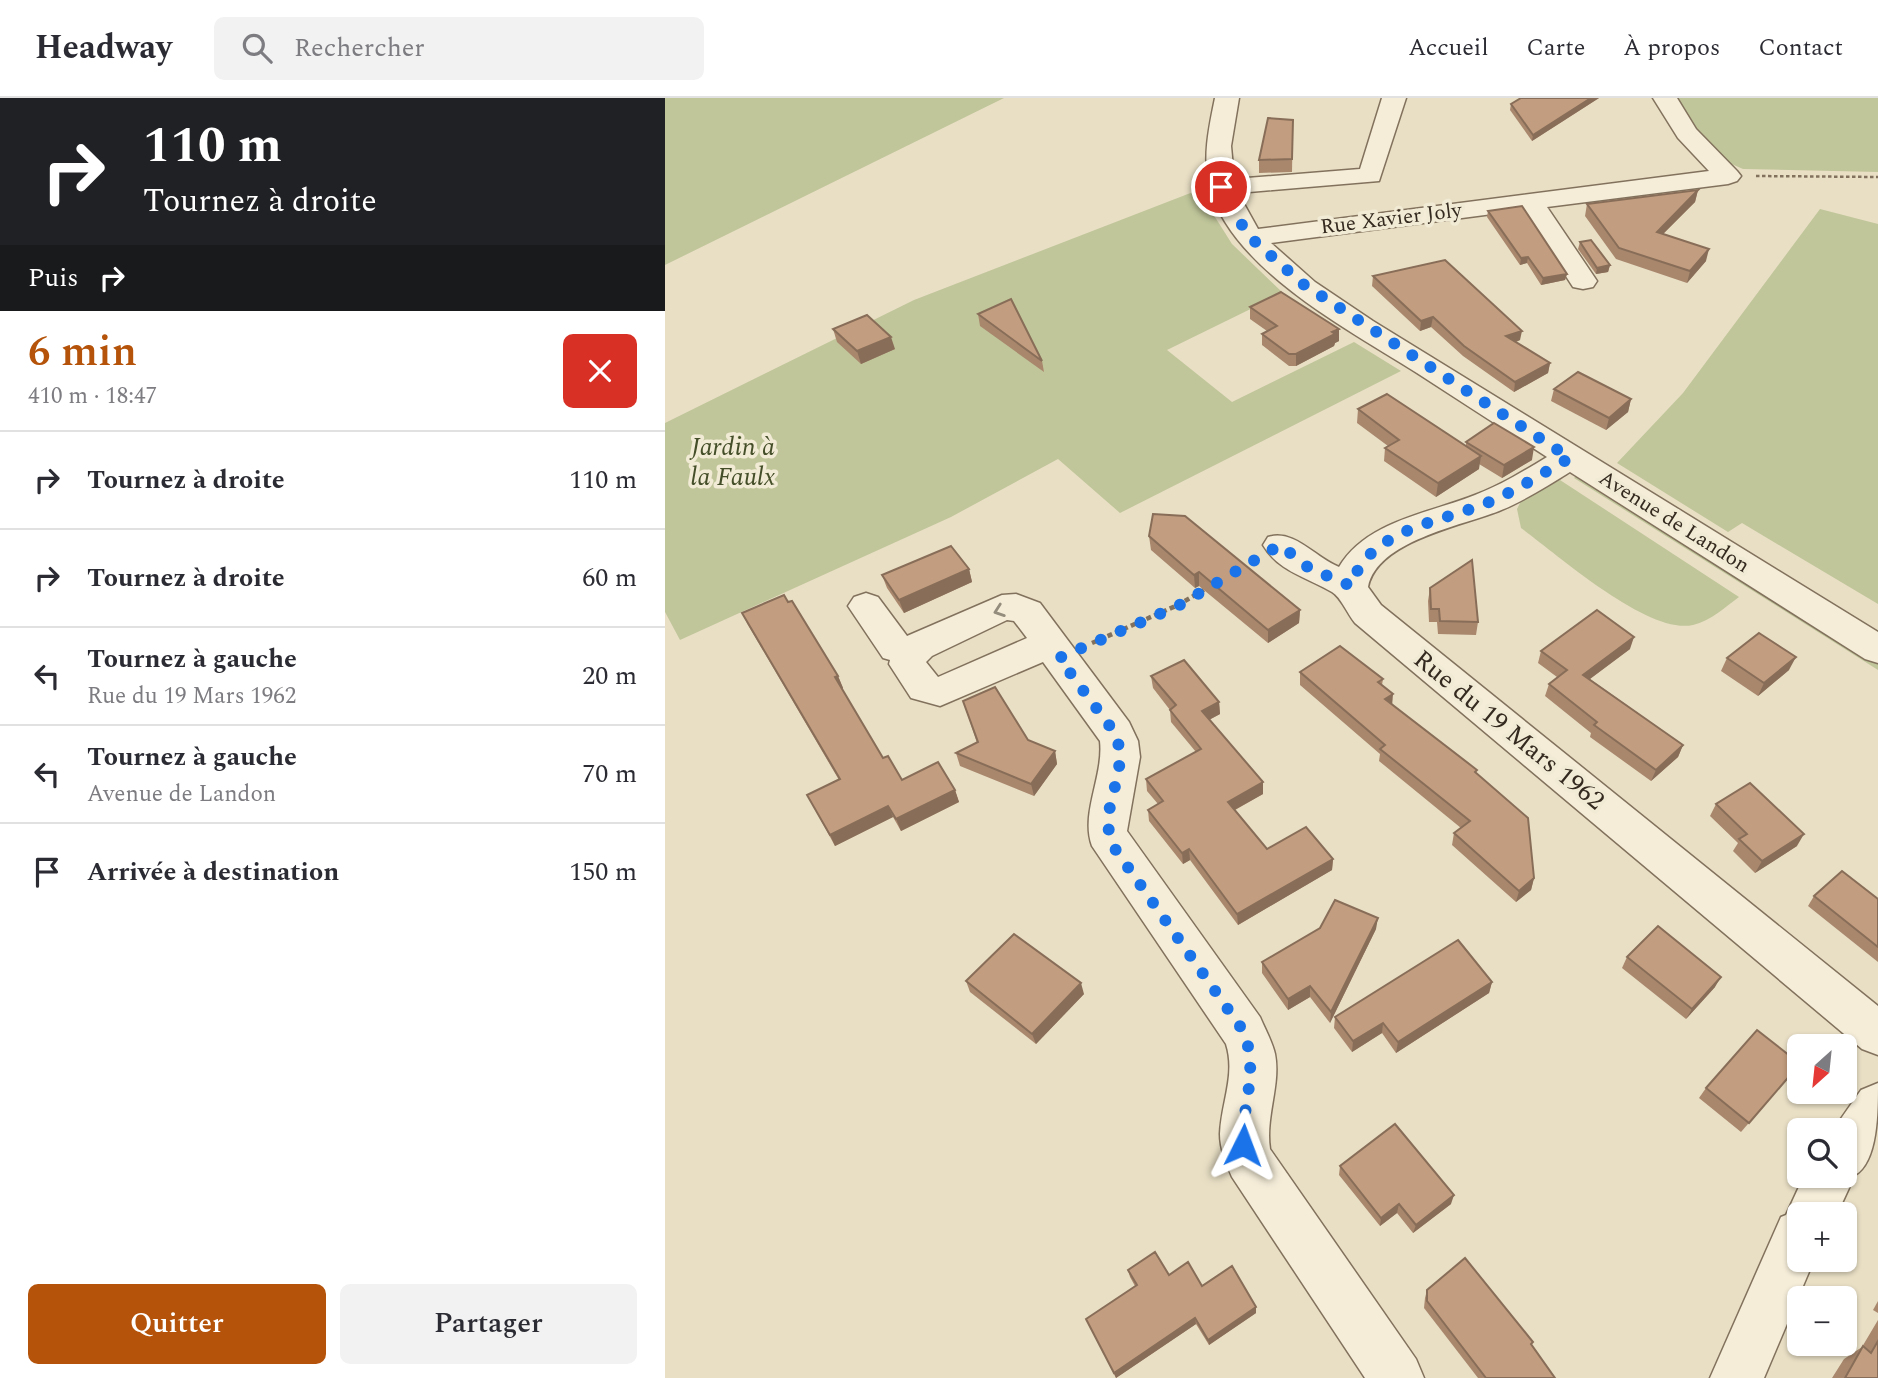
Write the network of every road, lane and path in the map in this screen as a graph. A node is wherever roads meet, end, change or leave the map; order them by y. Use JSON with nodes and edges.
{"nodes":[{"id":1,"x":1227,"y":98,"type":"edge"},
{"id":2,"x":1394,"y":98,"type":"edge"},
{"id":3,"x":1665,"y":98,"type":"edge"},
{"id":4,"x":1728,"y":176,"type":"junction"},
{"id":5,"x":1878,"y":177,"type":"edge"},
{"id":6,"x":1221,"y":187,"type":"junction"},
{"id":7,"x":1531,"y":201,"type":"junction"},
{"id":8,"x":1251,"y":238,"type":"junction"},
{"id":9,"x":1583,"y":281,"type":"dead end"},
{"id":10,"x":1570,"y":458,"type":"junction"},
{"id":11,"x":1280,"y":545,"type":"dead end"},
{"id":12,"x":1212,"y":585,"type":"edge"},
{"id":13,"x":1351,"y":586,"type":"junction"},
{"id":14,"x":866,"y":606,"type":"dead end"},
{"id":15,"x":1878,"y":649,"type":"edge"},
{"id":16,"x":1053,"y":651,"type":"junction"},
{"id":17,"x":910,"y":652,"type":"junction"},
{"id":18,"x":1878,"y":1034,"type":"edge"},
{"id":19,"x":1878,"y":1106,"type":"edge"},
{"id":20,"x":1857,"y":1137,"type":"edge"},
{"id":21,"x":1787,"y":1263,"type":"edge"},
{"id":22,"x":1397,"y":1378,"type":"edge"},
{"id":23,"x":1737,"y":1378,"type":"edge"}],
"edges":[{"from":1,"to":6,"type":"street","name":"Avenue de Landon"},
{"from":2,"to":6,"type":"street"},
{"from":3,"to":4,"type":"street"},
{"from":4,"to":5,"type":"path"},
{"from":4,"to":7,"type":"street","name":"Rue Xavier Joly"},
{"from":6,"to":8,"type":"street","name":"Avenue de Landon"},
{"from":7,"to":8,"type":"street","name":"Rue Xavier Joly"},
{"from":7,"to":9,"type":"street"},
{"from":8,"to":10,"type":"street","name":"Avenue de Landon"},
{"from":10,"to":13,"type":"street"},
{"from":10,"to":15,"type":"street","name":"Avenue de Landon"},
{"from":11,"to":13,"type":"street"},
{"from":12,"to":16,"type":"path"},
{"from":13,"to":18,"type":"street","name":"Rue du 19 Mars 1962"},
{"from":14,"to":17,"type":"street"},
{"from":16,"to":17,"type":"street","one_way":true},
{"from":16,"to":17,"type":"street"},
{"from":16,"to":22,"type":"street"},
{"from":19,"to":20,"type":"street"},
{"from":21,"to":23,"type":"street"}]}
